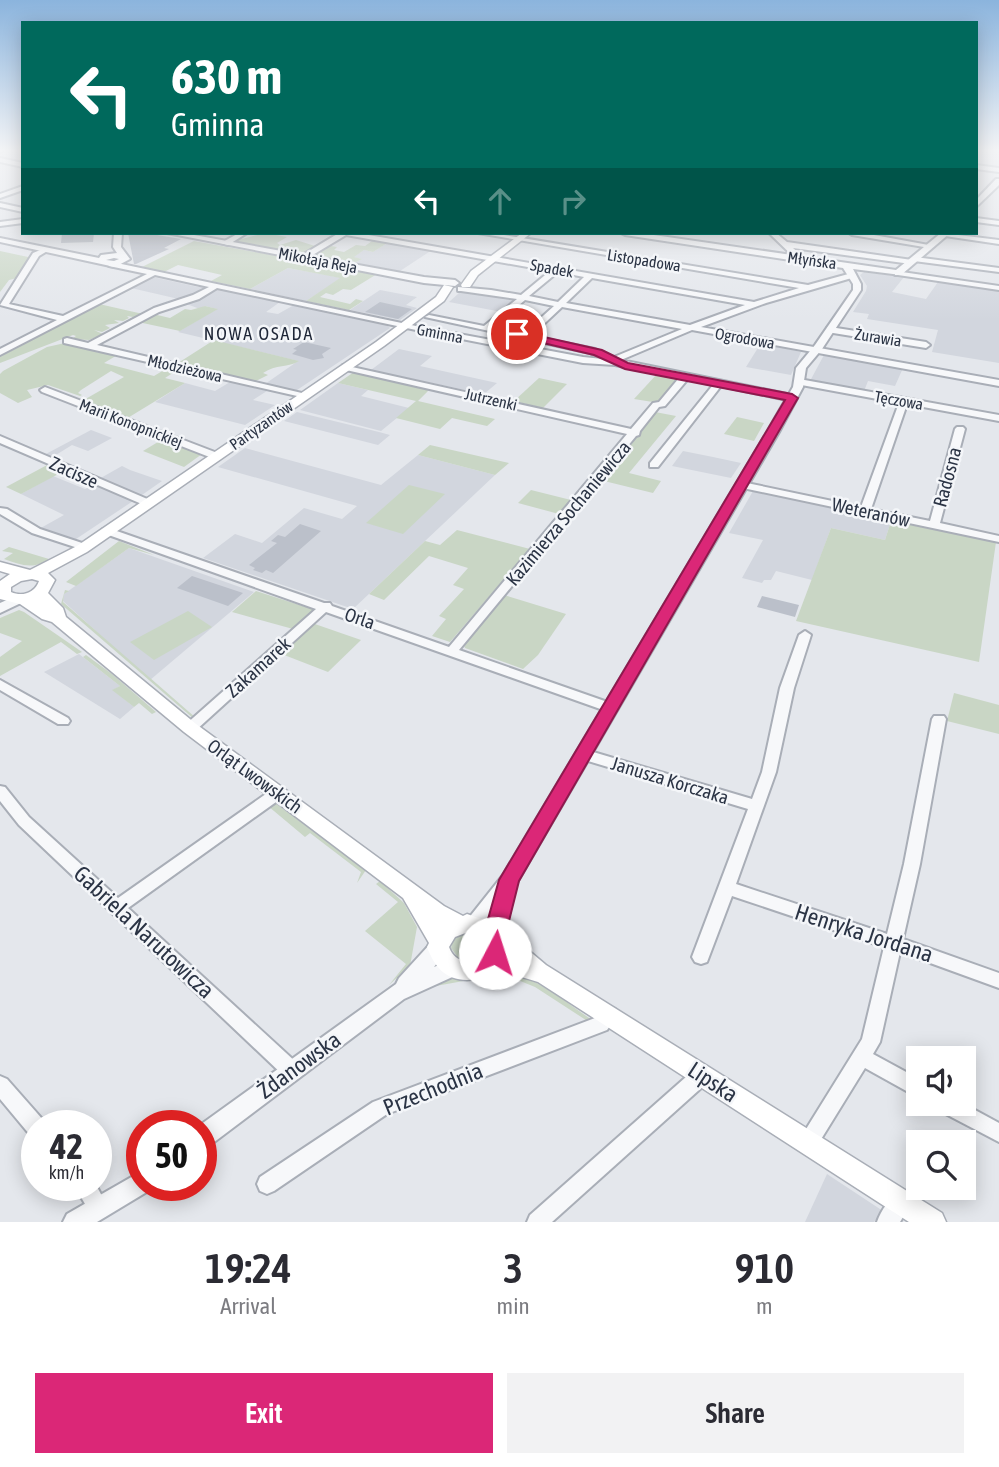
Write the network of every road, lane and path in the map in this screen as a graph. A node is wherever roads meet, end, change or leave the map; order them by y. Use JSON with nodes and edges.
{"nodes":[{"id":1,"x":978,"y":220,"type":"edge"},
{"id":2,"x":21,"y":221,"type":"edge"},
{"id":3,"x":999,"y":223,"type":"edge"},
{"id":4,"x":0,"y":224,"type":"edge"},
{"id":5,"x":182,"y":235,"type":"edge"},
{"id":6,"x":240,"y":235,"type":"edge"},
{"id":7,"x":342,"y":235,"type":"edge"},
{"id":8,"x":357,"y":235,"type":"edge"},
{"id":9,"x":639,"y":235,"type":"edge"},
{"id":10,"x":774,"y":235,"type":"edge"},
{"id":11,"x":868,"y":235,"type":"edge"},
{"id":12,"x":943,"y":235,"type":"edge"},
{"id":13,"x":957,"y":235,"type":"edge"},
{"id":14,"x":523,"y":236,"type":"edge"},
{"id":15,"x":0,"y":240,"type":"edge"},
{"id":16,"x":999,"y":242,"type":"edge"},
{"id":17,"x":225,"y":243,"type":"junction"},
{"id":18,"x":783,"y":244,"type":"junction"},
{"id":19,"x":930,"y":246,"type":"junction"},
{"id":20,"x":111,"y":249,"type":"edge"},
{"id":21,"x":45,"y":250,"type":"junction"},
{"id":22,"x":303,"y":257,"type":"junction"},
{"id":23,"x":494,"y":258,"type":"junction"},
{"id":24,"x":797,"y":258,"type":"junction"},
{"id":25,"x":123,"y":259,"type":"junction"},
{"id":26,"x":913,"y":260,"type":"junction"},
{"id":27,"x":131,"y":268,"type":"junction"},
{"id":28,"x":557,"y":269,"type":"junction"},
{"id":29,"x":999,"y":271,"type":"edge"},
{"id":30,"x":850,"y":272,"type":"junction"},
{"id":31,"x":154,"y":273,"type":"junction"},
{"id":32,"x":898,"y":273,"type":"junction"},
{"id":33,"x":591,"y":275,"type":"junction"},
{"id":34,"x":216,"y":286,"type":"junction"},
{"id":35,"x":457,"y":286,"type":"junction"},
{"id":36,"x":807,"y":287,"type":"junction"},
{"id":37,"x":999,"y":288,"type":"edge"},
{"id":38,"x":491,"y":292,"type":"joint"},
{"id":39,"x":523,"y":298,"type":"junction"},
{"id":40,"x":560,"y":305,"type":"junction"},
{"id":41,"x":757,"y":305,"type":"junction"},
{"id":42,"x":157,"y":311,"type":"joint"},
{"id":43,"x":429,"y":317,"type":"dead end"},
{"id":44,"x":64,"y":319,"type":"junction"},
{"id":45,"x":404,"y":326,"type":"junction"},
{"id":46,"x":487,"y":328,"type":"junction"},
{"id":47,"x":690,"y":329,"type":"junction"},
{"id":48,"x":830,"y":330,"type":"junction"},
{"id":49,"x":526,"y":337,"type":"junction"},
{"id":50,"x":67,"y":341,"type":"dead end"},
{"id":51,"x":91,"y":345,"type":"junction"},
{"id":52,"x":926,"y":345,"type":"dead end"},
{"id":53,"x":582,"y":349,"type":"joint"},
{"id":54,"x":814,"y":351,"type":"junction"},
{"id":55,"x":0,"y":352,"type":"edge"},
{"id":56,"x":615,"y":361,"type":"junction"},
{"id":57,"x":346,"y":367,"type":"junction"},
{"id":58,"x":685,"y":377,"type":"junction"},
{"id":59,"x":799,"y":382,"type":"junction"},
{"id":60,"x":719,"y":383,"type":"junction"},
{"id":61,"x":999,"y":383,"type":"edge"},
{"id":62,"x":45,"y":390,"type":"dead end"},
{"id":63,"x":303,"y":396,"type":"junction"},
{"id":64,"x":792,"y":398,"type":"junction"},
{"id":65,"x":904,"y":401,"type":"junction"},
{"id":66,"x":999,"y":418,"type":"edge"},
{"id":67,"x":960,"y":429,"type":"dead end"},
{"id":68,"x":636,"y":433,"type":"junction"},
{"id":69,"x":0,"y":439,"type":"edge"},
{"id":70,"x":216,"y":456,"type":"junction"},
{"id":71,"x":654,"y":465,"type":"dead end"},
{"id":72,"x":742,"y":485,"type":"junction"},
{"id":73,"x":148,"y":503,"type":"junction"},
{"id":74,"x":3,"y":510,"type":"dead end"},
{"id":75,"x":865,"y":510,"type":"junction"},
{"id":76,"x":934,"y":525,"type":"junction"},
{"id":77,"x":107,"y":531,"type":"junction"},
{"id":78,"x":999,"y":539,"type":"edge"},
{"id":79,"x":83,"y":548,"type":"junction"},
{"id":80,"x":0,"y":566,"type":"edge"},
{"id":81,"x":37,"y":580,"type":"junction"},
{"id":82,"x":6,"y":594,"type":"edge"},
{"id":83,"x":326,"y":606,"type":"junction"},
{"id":84,"x":58,"y":619,"type":"junction"},
{"id":85,"x":805,"y":635,"type":"dead end"},
{"id":86,"x":452,"y":651,"type":"junction"},
{"id":87,"x":0,"y":684,"type":"edge"},
{"id":88,"x":611,"y":708,"type":"junction"},
{"id":89,"x":940,"y":719,"type":"dead end"},
{"id":90,"x":63,"y":721,"type":"dead end"},
{"id":91,"x":190,"y":728,"type":"junction"},
{"id":92,"x":583,"y":754,"type":"junction"},
{"id":93,"x":0,"y":791,"type":"edge"},
{"id":94,"x":278,"y":793,"type":"junction"},
{"id":95,"x":757,"y":806,"type":"junction"},
{"id":96,"x":509,"y":880,"type":"junction"},
{"id":97,"x":727,"y":888,"type":"junction"},
{"id":98,"x":408,"y":891,"type":"junction"},
{"id":99,"x":118,"y":907,"type":"junction"},
{"id":100,"x":467,"y":924,"type":"junction"},
{"id":101,"x":495,"y":941,"type":"junction"},
{"id":102,"x":893,"y":943,"type":"junction"},
{"id":103,"x":439,"y":945,"type":"junction"},
{"id":104,"x":701,"y":957,"type":"dead end"},
{"id":105,"x":485,"y":965,"type":"junction"},
{"id":106,"x":452,"y":968,"type":"junction"},
{"id":107,"x":544,"y":974,"type":"junction"},
{"id":108,"x":999,"y":981,"type":"edge"},
{"id":109,"x":397,"y":993,"type":"junction"},
{"id":110,"x":609,"y":1016,"type":"junction"},
{"id":111,"x":863,"y":1058,"type":"junction"},
{"id":112,"x":291,"y":1070,"type":"junction"},
{"id":113,"x":702,"y":1075,"type":"junction"},
{"id":114,"x":906,"y":1082,"type":"edge"},
{"id":115,"x":0,"y":1084,"type":"edge"},
{"id":116,"x":22,"y":1110,"type":"edge"},
{"id":117,"x":968,"y":1116,"type":"edge"},
{"id":118,"x":217,"y":1126,"type":"edge"},
{"id":119,"x":999,"y":1133,"type":"edge"},
{"id":120,"x":807,"y":1142,"type":"junction"},
{"id":121,"x":267,"y":1184,"type":"dead end"},
{"id":122,"x":126,"y":1192,"type":"edge"},
{"id":123,"x":94,"y":1201,"type":"edge"},
{"id":124,"x":902,"y":1202,"type":"junction"},
{"id":125,"x":99,"y":1209,"type":"junction"},
{"id":126,"x":75,"y":1222,"type":"edge"},
{"id":127,"x":537,"y":1222,"type":"edge"},
{"id":128,"x":887,"y":1222,"type":"edge"},
{"id":129,"x":933,"y":1222,"type":"edge"}],
"edges":[{"from":1,"to":3,"type":"street"},
{"from":2,"to":4,"type":"street"},
{"from":5,"to":17,"type":"street","name":"Mikołaja Reja"},
{"from":6,"to":17,"type":"street"},
{"from":7,"to":22,"type":"street"},
{"from":8,"to":23,"type":"street","name":"Spadek"},
{"from":9,"to":24,"type":"street","name":"Młyńska"},
{"from":10,"to":18,"type":"street"},
{"from":11,"to":19,"type":"street"},
{"from":12,"to":19,"type":"street"},
{"from":13,"to":16,"type":"street"},
{"from":14,"to":23,"type":"main road"},
{"from":14,"to":36,"type":"street","name":"Listopadowa"},
{"from":15,"to":21,"type":"street","name":"Gminna"},
{"from":17,"to":22,"type":"street","name":"Mikołaja Reja"},
{"from":18,"to":24,"type":"street"},
{"from":18,"to":26,"type":"street"},
{"from":19,"to":26,"type":"street"},
{"from":20,"to":21,"type":"street","name":"Gminna"},
{"from":20,"to":25,"type":"street"},
{"from":20,"to":25,"type":"street"},
{"from":20,"to":27,"type":"street","name":"Gminna"},
{"from":21,"to":44,"type":"street"},
{"from":22,"to":35,"type":"street","name":"Mikołaja Reja"},
{"from":23,"to":28,"type":"street","name":"Spadek"},
{"from":23,"to":35,"type":"main road"},
{"from":24,"to":30,"type":"street","name":"Młyńska"},
{"from":25,"to":27,"type":"street","name":"Gminna"},
{"from":26,"to":29,"type":"street"},
{"from":26,"to":32,"type":"street"},
{"from":27,"to":31,"type":"street","name":"Gminna"},
{"from":28,"to":33,"type":"street","name":"Spadek"},
{"from":28,"to":39,"type":"street"},
{"from":30,"to":32,"type":"street"},
{"from":30,"to":36,"type":"street"},
{"from":30,"to":48,"type":"street"},
{"from":31,"to":34,"type":"street","name":"Gminna"},
{"from":31,"to":44,"type":"street"},
{"from":32,"to":37,"type":"street"},
{"from":33,"to":40,"type":"street"},
{"from":33,"to":41,"type":"street","name":"Spadek"},
{"from":34,"to":42,"type":"street"},
{"from":34,"to":45,"type":"street","name":"Gminna"},
{"from":35,"to":38,"type":"street","name":"Ogrodowa"},
{"from":35,"to":45,"type":"main road","name":"Partyzantów"},
{"from":36,"to":41,"type":"street"},
{"from":38,"to":39,"type":"street","name":"Ogrodowa"},
{"from":39,"to":40,"type":"street","name":"Ogrodowa"},
{"from":39,"to":46,"type":"street"},
{"from":40,"to":47,"type":"street","name":"Ogrodowa"},
{"from":40,"to":49,"type":"street"},
{"from":41,"to":47,"type":"street"},
{"from":42,"to":51,"type":"street"},
{"from":43,"to":46,"type":"street"},
{"from":44,"to":55,"type":"street"},
{"from":45,"to":56,"type":"street","name":"Gminna"},
{"from":45,"to":57,"type":"main road","name":"Partyzantów"},
{"from":46,"to":49,"type":"street"},
{"from":47,"to":54,"type":"street","name":"Ogrodowa"},
{"from":47,"to":56,"type":"street"},
{"from":48,"to":52,"type":"street","name":"Żurawia"},
{"from":48,"to":54,"type":"street"},
{"from":49,"to":53,"type":"street"},
{"from":50,"to":51,"type":"street","name":"Młodzieżowa"},
{"from":51,"to":63,"type":"street","name":"Młodzieżowa"},
{"from":53,"to":56,"type":"street"},
{"from":54,"to":59,"type":"street"},
{"from":54,"to":61,"type":"street","name":"Ogrodowa"},
{"from":56,"to":58,"type":"street","name":"Gminna"},
{"from":57,"to":63,"type":"main road","name":"Partyzantów"},
{"from":57,"to":68,"type":"street","name":"Jutrzenki"},
{"from":58,"to":60,"type":"street","name":"Gminna"},
{"from":58,"to":68,"type":"street","name":"Kazimierza Sochaniewicza"},
{"from":59,"to":64,"type":"street"},
{"from":59,"to":65,"type":"street","name":"Tęczowa"},
{"from":60,"to":64,"type":"street","name":"Gminna"},
{"from":60,"to":71,"type":"street"},
{"from":62,"to":70,"type":"street","name":"Marii Konopnickiej"},
{"from":63,"to":70,"type":"main road","name":"Partyzantów"},
{"from":64,"to":72,"type":"street"},
{"from":65,"to":66,"type":"street","name":"Tęczowa"},
{"from":65,"to":75,"type":"street"},
{"from":67,"to":76,"type":"street","name":"Radosna"},
{"from":68,"to":86,"type":"street","name":"Kazimierza Sochaniewicza"},
{"from":69,"to":73,"type":"street","name":"Zacisze"},
{"from":70,"to":73,"type":"main road","name":"Partyzantów"},
{"from":72,"to":75,"type":"street","name":"Weteranów"},
{"from":72,"to":88,"type":"street"},
{"from":73,"to":77,"type":"main road","name":"Partyzantów"},
{"from":74,"to":79,"type":"street"},
{"from":75,"to":76,"type":"street","name":"Weteranów"},
{"from":76,"to":78,"type":"street","name":"Weteranów"},
{"from":77,"to":79,"type":"main road","name":"Partyzantów"},
{"from":77,"to":83,"type":"street","name":"Orla"},
{"from":79,"to":81,"type":"main road","name":"Partyzantów"},
{"from":80,"to":81,"type":"main road"},
{"from":81,"to":82,"type":"main road"},
{"from":81,"to":82,"type":"main road"},
{"from":81,"to":84,"type":"main road","name":"Orląt Lwowskich"},
{"from":82,"to":84,"type":"main road","name":"Orląt Lwowskich"},
{"from":83,"to":86,"type":"street","name":"Orla"},
{"from":83,"to":91,"type":"street","name":"Zakamarek"},
{"from":84,"to":91,"type":"main road","name":"Orląt Lwowskich"},
{"from":85,"to":95,"type":"street"},
{"from":86,"to":88,"type":"street","name":"Orla"},
{"from":87,"to":90,"type":"street"},
{"from":88,"to":92,"type":"street"},
{"from":89,"to":102,"type":"street"},
{"from":91,"to":94,"type":"main road","name":"Orląt Lwowskich"},
{"from":92,"to":95,"type":"street","name":"Janusza Korczaka"},
{"from":92,"to":96,"type":"street"},
{"from":93,"to":99,"type":"street","name":"Gabriela Narutowicza"},
{"from":94,"to":98,"type":"main road","name":"Orląt Lwowskich"},
{"from":94,"to":99,"type":"street"},
{"from":95,"to":97,"type":"street"},
{"from":96,"to":100,"type":"street"},
{"from":96,"to":101,"type":"street"},
{"from":97,"to":102,"type":"street","name":"Henryka Jordana"},
{"from":97,"to":104,"type":"street"},
{"from":98,"to":100,"type":"main road","name":"Orląt Lwowskich"},
{"from":98,"to":103,"type":"main road"},
{"from":99,"to":112,"type":"street","name":"Gabriela Narutowicza"},
{"from":100,"to":101,"type":"main road"},
{"from":100,"to":103,"type":"main road"},
{"from":101,"to":105,"type":"main road"},
{"from":101,"to":107,"type":"main road"},
{"from":102,"to":108,"type":"street","name":"Henryka Jordana"},
{"from":102,"to":111,"type":"street"},
{"from":103,"to":106,"type":"main road"},
{"from":103,"to":109,"type":"street","name":"Żdanowska"},
{"from":105,"to":106,"type":"main road"},
{"from":105,"to":107,"type":"main road","name":"Lipska"},
{"from":106,"to":109,"type":"street","name":"Żdanowska"},
{"from":107,"to":110,"type":"main road","name":"Lipska"},
{"from":109,"to":112,"type":"street","name":"Żdanowska"},
{"from":110,"to":113,"type":"main road","name":"Lipska"},
{"from":110,"to":121,"type":"street","name":"Przechodnia"},
{"from":111,"to":114,"type":"street"},
{"from":111,"to":120,"type":"street"},
{"from":112,"to":118,"type":"street","name":"Żdanowska"},
{"from":113,"to":120,"type":"main road","name":"Lipska"},
{"from":113,"to":127,"type":"street"},
{"from":115,"to":116,"type":"street"},
{"from":117,"to":119,"type":"street"},
{"from":120,"to":124,"type":"main road","name":"Lipska"},
{"from":122,"to":125,"type":"street"},
{"from":123,"to":125,"type":"street"},
{"from":124,"to":128,"type":"street"},
{"from":124,"to":129,"type":"main road","name":"Lipska"},
{"from":125,"to":126,"type":"street"}]}
